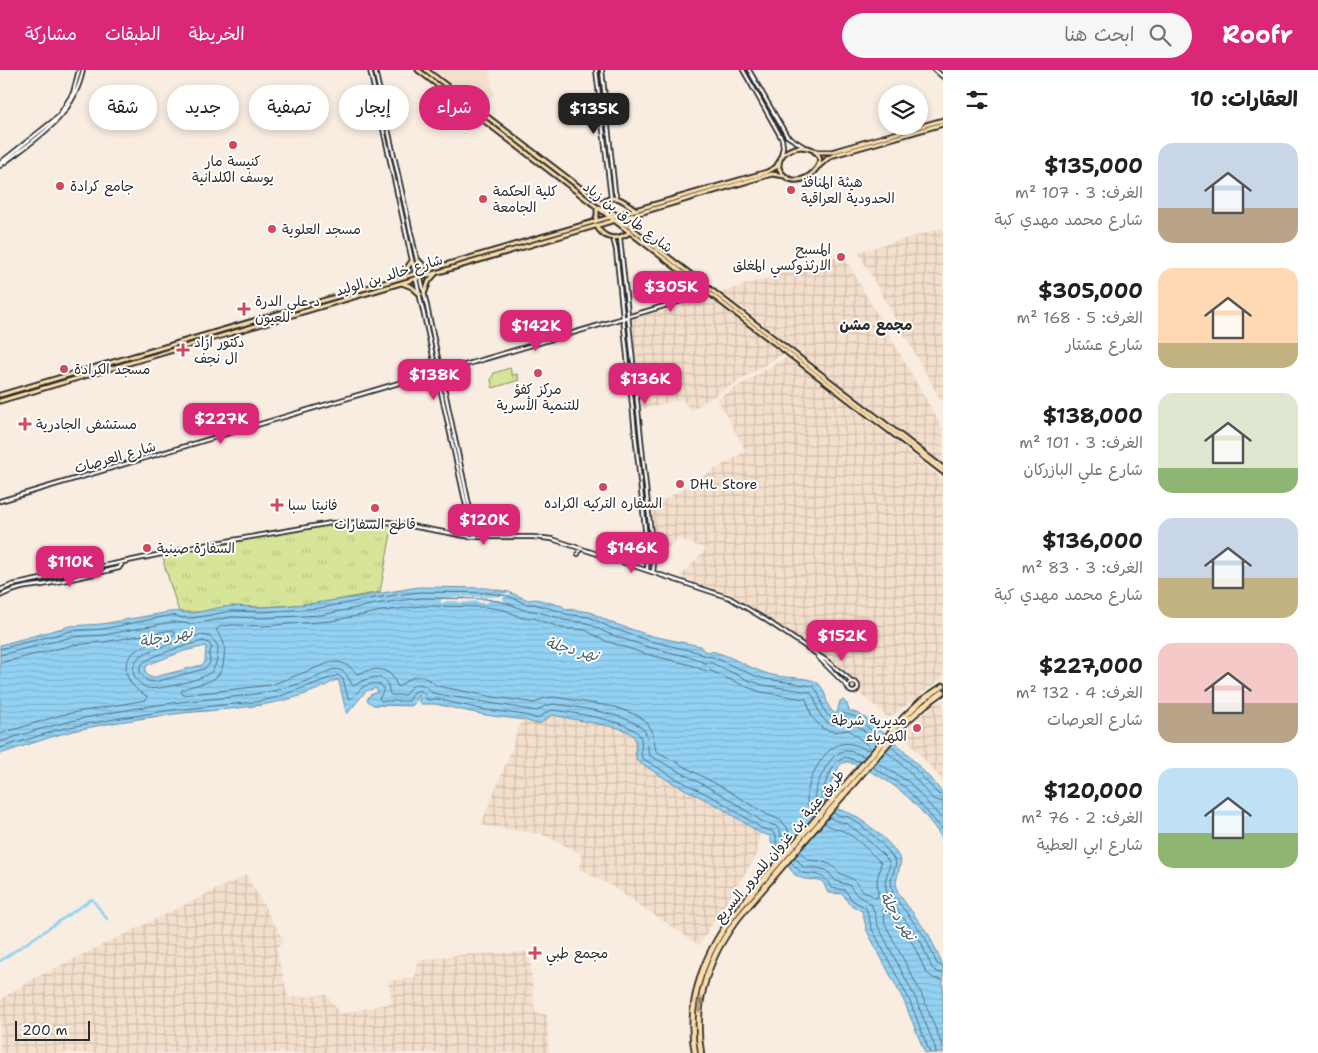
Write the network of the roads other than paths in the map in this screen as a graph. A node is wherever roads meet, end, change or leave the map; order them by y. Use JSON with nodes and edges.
{"nodes":[{"id":1,"x":81,"y":70,"type":"edge"},
{"id":2,"x":370,"y":70,"type":"edge"},
{"id":3,"x":375,"y":70,"type":"edge"},
{"id":4,"x":418,"y":70,"type":"edge"},
{"id":5,"x":426,"y":70,"type":"edge"},
{"id":6,"x":596,"y":70,"type":"edge"},
{"id":7,"x":602,"y":70,"type":"edge"},
{"id":8,"x":743,"y":70,"type":"edge"},
{"id":9,"x":748,"y":70,"type":"edge"},
{"id":10,"x":935,"y":70,"type":"edge"},
{"id":11,"x":943,"y":77,"type":"edge"},
{"id":12,"x":770,"y":107,"type":"junction"},
{"id":13,"x":765,"y":109,"type":"junction"},
{"id":14,"x":943,"y":120,"type":"edge"},
{"id":15,"x":943,"y":124,"type":"edge"},
{"id":16,"x":805,"y":147,"type":"junction"},
{"id":17,"x":815,"y":152,"type":"junction"},
{"id":18,"x":781,"y":157,"type":"junction"},
{"id":19,"x":779,"y":162,"type":"junction"},
{"id":20,"x":0,"y":165,"type":"edge"},
{"id":21,"x":818,"y":167,"type":"junction"},
{"id":22,"x":785,"y":176,"type":"junction"},
{"id":23,"x":611,"y":198,"type":"junction"},
{"id":24,"x":617,"y":198,"type":"junction"},
{"id":25,"x":601,"y":203,"type":"junction"},
{"id":26,"x":594,"y":204,"type":"junction"},
{"id":27,"x":596,"y":208,"type":"junction"},
{"id":28,"x":636,"y":211,"type":"junction"},
{"id":29,"x":614,"y":217,"type":"junction"},
{"id":30,"x":595,"y":224,"type":"junction"},
{"id":31,"x":633,"y":228,"type":"junction"},
{"id":32,"x":630,"y":232,"type":"junction"},
{"id":33,"x":613,"y":238,"type":"junction"},
{"id":34,"x":620,"y":238,"type":"junction"},
{"id":35,"x":417,"y":259,"type":"junction"},
{"id":36,"x":412,"y":260,"type":"junction"},
{"id":37,"x":436,"y":270,"type":"junction"},
{"id":38,"x":420,"y":275,"type":"junction"},
{"id":39,"x":415,"y":276,"type":"junction"},
{"id":40,"x":400,"y":277,"type":"junction"},
{"id":41,"x":623,"y":279,"type":"junction"},
{"id":42,"x":618,"y":280,"type":"junction"},
{"id":43,"x":401,"y":283,"type":"junction"},
{"id":44,"x":709,"y":292,"type":"junction"},
{"id":45,"x":422,"y":294,"type":"junction"},
{"id":46,"x":623,"y":317,"type":"junction"},
{"id":47,"x":627,"y":317,"type":"junction"},
{"id":48,"x":632,"y":362,"type":"junction"},
{"id":49,"x":627,"y":363,"type":"junction"},
{"id":50,"x":436,"y":372,"type":"junction"},
{"id":51,"x":441,"y":372,"type":"junction"},
{"id":52,"x":0,"y":394,"type":"edge"},
{"id":53,"x":0,"y":401,"type":"edge"},
{"id":54,"x":637,"y":456,"type":"junction"},
{"id":55,"x":642,"y":457,"type":"junction"},
{"id":56,"x":943,"y":468,"type":"edge"},
{"id":57,"x":943,"y":472,"type":"edge"},
{"id":58,"x":0,"y":501,"type":"edge"},
{"id":59,"x":466,"y":525,"type":"junction"},
{"id":60,"x":475,"y":525,"type":"junction"},
{"id":61,"x":464,"y":530,"type":"junction"},
{"id":62,"x":478,"y":530,"type":"junction"},
{"id":63,"x":451,"y":534,"type":"junction"},
{"id":64,"x":470,"y":537,"type":"junction"},
{"id":65,"x":498,"y":538,"type":"junction"},
{"id":66,"x":580,"y":548,"type":"junction"},
{"id":67,"x":578,"y":554,"type":"dead end"},
{"id":68,"x":123,"y":562,"type":"junction"},
{"id":69,"x":647,"y":570,"type":"junction"},
{"id":70,"x":653,"y":572,"type":"junction"},
{"id":71,"x":9,"y":586,"type":"junction"},
{"id":72,"x":0,"y":590,"type":"edge"},
{"id":73,"x":11,"y":590,"type":"junction"},
{"id":74,"x":0,"y":596,"type":"edge"},
{"id":75,"x":817,"y":656,"type":"junction"},
{"id":76,"x":851,"y":682,"type":"junction"},
{"id":77,"x":943,"y":686,"type":"edge"},
{"id":78,"x":848,"y":687,"type":"junction"},
{"id":79,"x":943,"y":692,"type":"edge"},
{"id":80,"x":711,"y":956,"type":"junction"},
{"id":81,"x":695,"y":1053,"type":"edge"},
{"id":82,"x":701,"y":1053,"type":"edge"}],
"edges":[{"from":1,"to":20,"type":"street"},
{"from":2,"to":36,"type":"street"},
{"from":3,"to":35,"type":"street"},
{"from":4,"to":26,"type":"main road","name":"شارع طارق بن زياد"},
{"from":5,"to":25,"type":"main road","name":"شارع طارق بن زياد"},
{"from":6,"to":23,"type":"street"},
{"from":7,"to":24,"type":"street"},
{"from":8,"to":13,"type":"street"},
{"from":9,"to":12,"type":"street"},
{"from":10,"to":11,"type":"street"},
{"from":12,"to":13,"type":"street"},
{"from":12,"to":16,"type":"street"},
{"from":13,"to":18,"type":"street"},
{"from":14,"to":17,"type":"main road"},
{"from":15,"to":21,"type":"main road"},
{"from":16,"to":17,"type":"main road"},
{"from":16,"to":18,"type":"main road"},
{"from":17,"to":21,"type":"main road"},
{"from":18,"to":19,"type":"main road"},
{"from":19,"to":22,"type":"main road"},
{"from":19,"to":28,"type":"main road","name":"شارع خالد بن الوليد"},
{"from":21,"to":22,"type":"main road"},
{"from":22,"to":28,"type":"main road","name":"شارع خالد بن الوليد"},
{"from":23,"to":24,"type":"main road"},
{"from":23,"to":25,"type":"main road"},
{"from":24,"to":28,"type":"main road"},
{"from":25,"to":29,"type":"main road","name":"شارع طارق بن زياد"},
{"from":26,"to":27,"type":"main road","name":"شارع طارق بن زياد"},
{"from":26,"to":29,"type":"main road"},
{"from":27,"to":29,"type":"main road","name":"شارع طارق بن زياد"},
{"from":27,"to":30,"type":"main road"},
{"from":28,"to":29,"type":"main road","name":"شارع خالد بن الوليد"},
{"from":28,"to":31,"type":"main road"},
{"from":29,"to":30,"type":"main road","name":"شارع خالد بن الوليد"},
{"from":29,"to":31,"type":"main road","name":"شارع طارق بن زياد"},
{"from":29,"to":32,"type":"main road","name":"شارع طارق بن زياد"},
{"from":30,"to":33,"type":"main road"},
{"from":30,"to":37,"type":"main road","name":"شارع خالد بن الوليد"},
{"from":31,"to":56,"type":"main road","name":"شارع طارق بن زياد"},
{"from":32,"to":34,"type":"main road"},
{"from":32,"to":44,"type":"main road","name":"شارع طارق بن زياد"},
{"from":33,"to":34,"type":"main road"},
{"from":33,"to":42,"type":"street"},
{"from":34,"to":41,"type":"street"},
{"from":35,"to":37,"type":"main road"},
{"from":35,"to":38,"type":"street"},
{"from":36,"to":39,"type":"street"},
{"from":36,"to":40,"type":"main road"},
{"from":37,"to":38,"type":"main road","name":"شارع خالد بن الوليد"},
{"from":37,"to":45,"type":"main road"},
{"from":38,"to":39,"type":"main road"},
{"from":38,"to":39,"type":"main road","name":"شارع خالد بن الوليد"},
{"from":38,"to":45,"type":"street"},
{"from":39,"to":40,"type":"main road","name":"شارع خالد بن الوليد"},
{"from":39,"to":43,"type":"main road","name":"شارع خالد بن الوليد"},
{"from":39,"to":45,"type":"street"},
{"from":40,"to":52,"type":"main road","name":"شارع خالد بن الوليد"},
{"from":41,"to":42,"type":"street"},
{"from":41,"to":47,"type":"street"},
{"from":42,"to":46,"type":"street"},
{"from":43,"to":45,"type":"main road"},
{"from":43,"to":53,"type":"main road","name":"شارع خالد بن الوليد"},
{"from":44,"to":47,"type":"street"},
{"from":44,"to":57,"type":"main road","name":"شارع طارق بن زياد"},
{"from":45,"to":50,"type":"street"},
{"from":45,"to":51,"type":"street"},
{"from":46,"to":47,"type":"street"},
{"from":46,"to":49,"type":"street"},
{"from":46,"to":51,"type":"street"},
{"from":47,"to":48,"type":"street"},
{"from":48,"to":49,"type":"street"},
{"from":48,"to":55,"type":"street"},
{"from":49,"to":54,"type":"street"},
{"from":50,"to":58,"type":"street","name":"شارع العرصات"},
{"from":50,"to":59,"type":"street"},
{"from":51,"to":60,"type":"street"},
{"from":54,"to":55,"type":"street"},
{"from":54,"to":69,"type":"street"},
{"from":55,"to":70,"type":"street"},
{"from":59,"to":60,"type":"street"},
{"from":59,"to":61,"type":"street"},
{"from":60,"to":62,"type":"street"},
{"from":61,"to":63,"type":"street"},
{"from":61,"to":64,"type":"street"},
{"from":62,"to":64,"type":"street"},
{"from":62,"to":65,"type":"street"},
{"from":63,"to":64,"type":"street"},
{"from":63,"to":68,"type":"street"},
{"from":64,"to":65,"type":"street"},
{"from":65,"to":66,"type":"street"},
{"from":66,"to":67,"type":"street"},
{"from":66,"to":69,"type":"street"},
{"from":68,"to":71,"type":"street"},
{"from":68,"to":73,"type":"street"},
{"from":69,"to":70,"type":"street"},
{"from":70,"to":75,"type":"street"},
{"from":71,"to":72,"type":"street"},
{"from":71,"to":73,"type":"street"},
{"from":73,"to":74,"type":"street"},
{"from":75,"to":76,"type":"street"},
{"from":75,"to":78,"type":"street"},
{"from":76,"to":78,"type":"street"},
{"from":76,"to":78,"type":"street"},
{"from":77,"to":80,"type":"highway","name":"طريق عتبة بن غزوان للمرور السريع"},
{"from":79,"to":80,"type":"highway","name":"طريق عتبة بن غزوان للمرور السريع"},
{"from":80,"to":81,"type":"highway","name":"طريق عتبة بن غزوان للمرور السريع"},
{"from":82,"to":80,"type":"highway","name":"طريق عتبة بن غزوان للمرور السريع","one_way":true}]}
